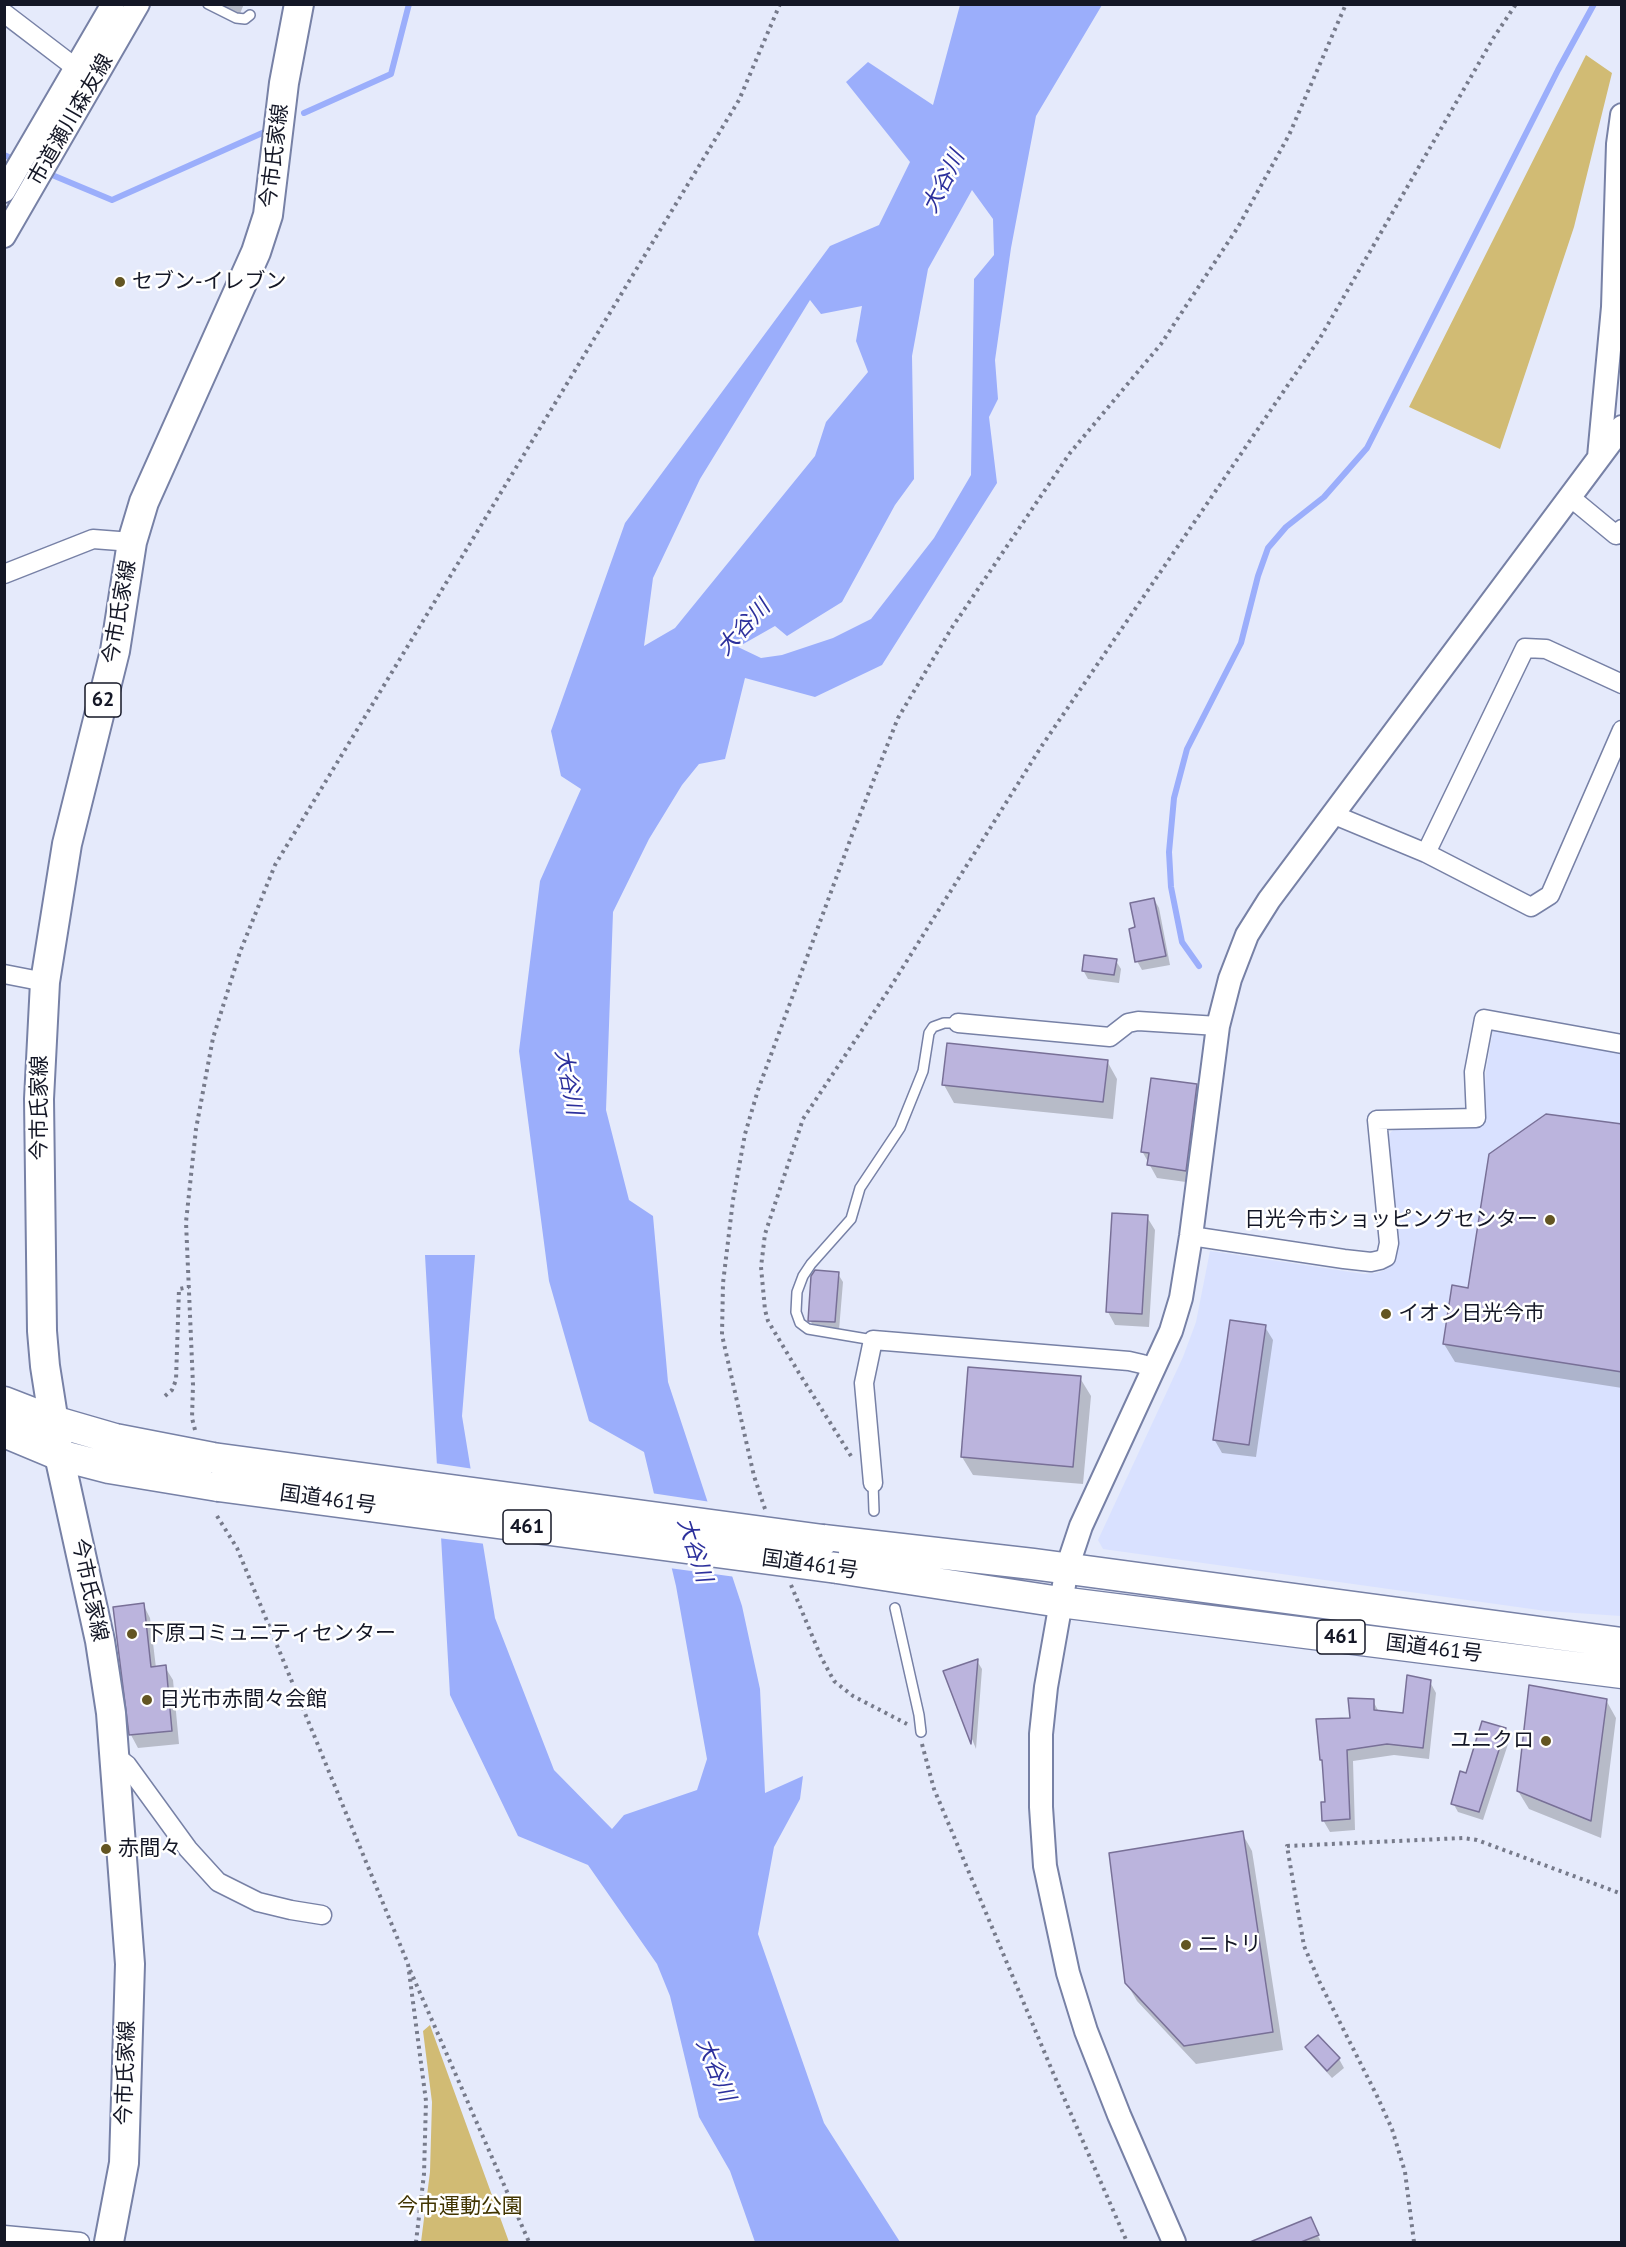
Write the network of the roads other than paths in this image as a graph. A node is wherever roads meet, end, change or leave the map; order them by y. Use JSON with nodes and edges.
{"nodes":[{"id":1,"x":113,"y":4,"type":"edge"},
{"id":2,"x":138,"y":4,"type":"edge"},
{"id":3,"x":208,"y":4,"type":"edge"},
{"id":4,"x":299,"y":4,"type":"edge"},
{"id":5,"x":4,"y":13,"type":"edge"},
{"id":6,"x":250,"y":15,"type":"dead end"},
{"id":7,"x":76,"y":68,"type":"junction"},
{"id":8,"x":1622,"y":115,"type":"edge"},
{"id":9,"x":4,"y":191,"type":"edge"},
{"id":10,"x":4,"y":236,"type":"edge"},
{"id":11,"x":1622,"y":427,"type":"edge"},
{"id":12,"x":1599,"y":458,"type":"junction"},
{"id":13,"x":1570,"y":496,"type":"junction"},
{"id":14,"x":1622,"y":529,"type":"edge"},
{"id":15,"x":132,"y":542,"type":"junction"},
{"id":16,"x":4,"y":574,"type":"edge"},
{"id":17,"x":1622,"y":684,"type":"edge"},
{"id":18,"x":1622,"y":730,"type":"edge"},
{"id":19,"x":1332,"y":814,"type":"junction"},
{"id":20,"x":1426,"y":853,"type":"junction"},
{"id":21,"x":4,"y":975,"type":"edge"},
{"id":22,"x":45,"y":981,"type":"junction"},
{"id":23,"x":958,"y":1023,"type":"joint"},
{"id":24,"x":1218,"y":1026,"type":"junction"},
{"id":25,"x":1622,"y":1044,"type":"edge"},
{"id":26,"x":1191,"y":1236,"type":"junction"},
{"id":27,"x":873,"y":1340,"type":"junction"},
{"id":28,"x":1155,"y":1369,"type":"junction"},
{"id":29,"x":4,"y":1402,"type":"edge"},
{"id":30,"x":53,"y":1421,"type":"junction"},
{"id":31,"x":4,"y":1432,"type":"edge"},
{"id":32,"x":59,"y":1455,"type":"junction"},
{"id":33,"x":215,"y":1472,"type":"junction"},
{"id":34,"x":873,"y":1483,"type":"joint"},
{"id":35,"x":874,"y":1511,"type":"dead end"},
{"id":36,"x":1066,"y":1568,"type":"junction"},
{"id":37,"x":1060,"y":1602,"type":"junction"},
{"id":38,"x":895,"y":1608,"type":"dead end"},
{"id":39,"x":1622,"y":1642,"type":"edge"},
{"id":40,"x":1622,"y":1673,"type":"edge"},
{"id":41,"x":921,"y":1732,"type":"road end"},
{"id":42,"x":114,"y":1755,"type":"junction"},
{"id":43,"x":322,"y":1915,"type":"dead end"},
{"id":44,"x":4,"y":2235,"type":"edge"},
{"id":45,"x":80,"y":2242,"type":"edge"},
{"id":46,"x":109,"y":2242,"type":"edge"},
{"id":47,"x":1174,"y":2242,"type":"edge"}],
"edges":[{"from":1,"to":7,"type":"street","name":"市道瀬川森友線"},
{"from":2,"to":10,"type":"street","name":"市道瀬川森友線"},
{"from":3,"to":6,"type":"lane"},
{"from":4,"to":15,"type":"main road","name":"今市氏家線","number":"62"},
{"from":5,"to":7,"type":"street"},
{"from":7,"to":9,"type":"street","name":"市道瀬川森友線"},
{"from":8,"to":12,"type":"street"},
{"from":11,"to":12,"type":"street"},
{"from":12,"to":13,"type":"street"},
{"from":13,"to":14,"type":"street"},
{"from":13,"to":19,"type":"street"},
{"from":15,"to":16,"type":"street"},
{"from":15,"to":22,"type":"main road","name":"今市氏家線","number":"62"},
{"from":17,"to":20,"type":"street"},
{"from":18,"to":20,"type":"street"},
{"from":19,"to":20,"type":"street"},
{"from":19,"to":24,"type":"street"},
{"from":21,"to":22,"type":"street"},
{"from":22,"to":30,"type":"main road","name":"今市氏家線","number":"62"},
{"from":23,"to":24,"type":"street"},
{"from":23,"to":27,"type":"lane"},
{"from":24,"to":26,"type":"street"},
{"from":25,"to":26,"type":"street"},
{"from":26,"to":28,"type":"street"},
{"from":27,"to":28,"type":"street"},
{"from":27,"to":34,"type":"street"},
{"from":28,"to":36,"type":"street"},
{"from":29,"to":30,"type":"highway","name":"国道461号","number":"461"},
{"from":30,"to":32,"type":"main road","name":"今市氏家線","number":"62"},
{"from":30,"to":33,"type":"highway","name":"国道461号","number":"461"},
{"from":31,"to":32,"type":"highway","name":"国道461号","number":"461"},
{"from":32,"to":33,"type":"highway","name":"国道461号","number":"461"},
{"from":32,"to":42,"type":"main road","name":"今市氏家線","number":"62"},
{"from":33,"to":36,"type":"highway","name":"国道461号","number":"461","bridge":true},
{"from":33,"to":37,"type":"highway","name":"国道461号","number":"461","bridge":true},
{"from":34,"to":35,"type":"lane"},
{"from":36,"to":37,"type":"street"},
{"from":36,"to":39,"type":"highway","name":"国道461号","number":"461"},
{"from":37,"to":40,"type":"highway","name":"国道461号","number":"461"},
{"from":37,"to":47,"type":"street"},
{"from":38,"to":41,"type":"lane"},
{"from":42,"to":43,"type":"street"},
{"from":42,"to":46,"type":"main road","name":"今市氏家線","number":"62"},
{"from":44,"to":45,"type":"street"}]}
